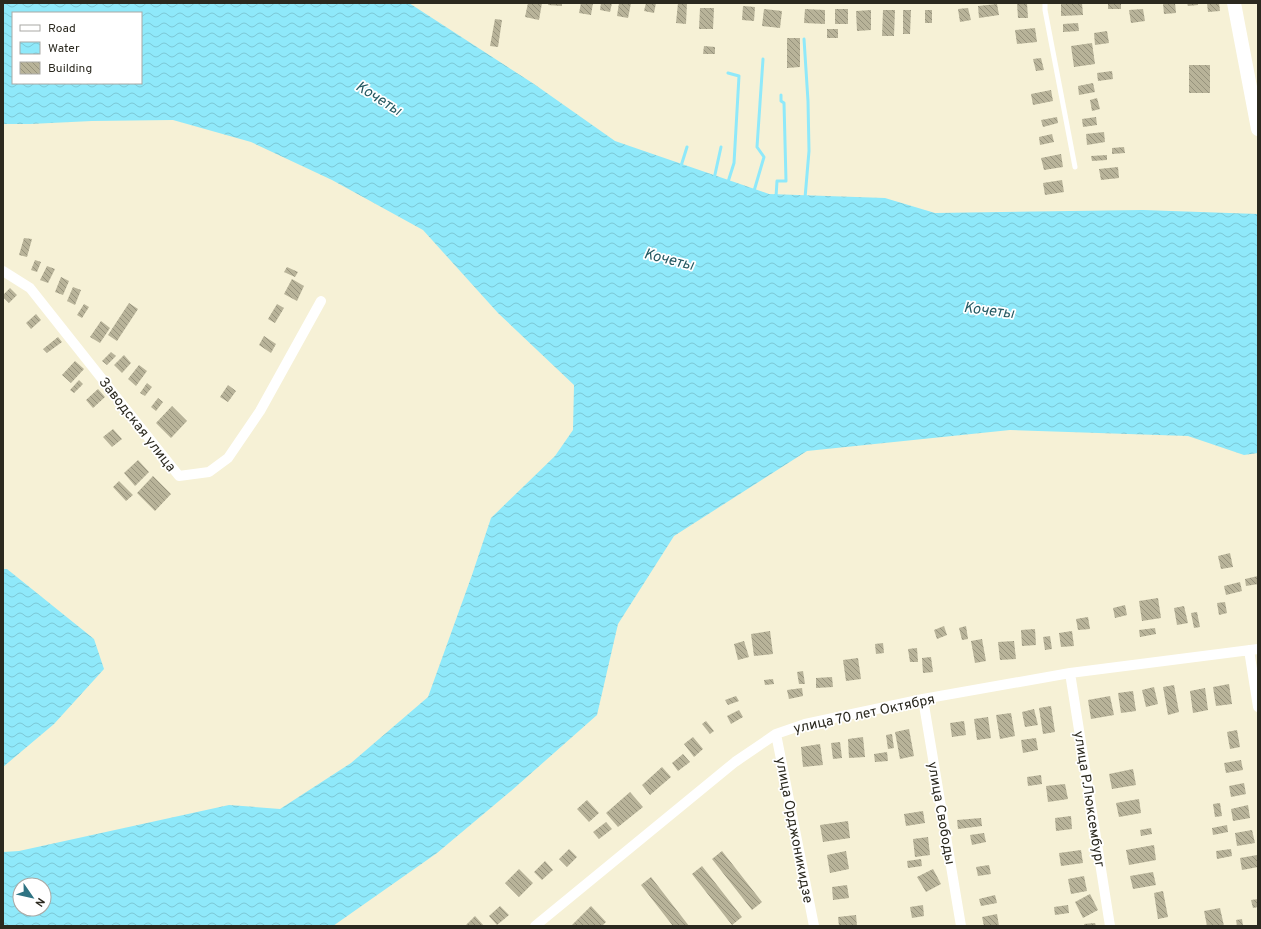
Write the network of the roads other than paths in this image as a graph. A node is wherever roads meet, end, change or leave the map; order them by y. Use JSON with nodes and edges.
{"nodes":[{"id":1,"x":1045,"y":3,"type":"edge"},
{"id":2,"x":1234,"y":3,"type":"edge"},
{"id":3,"x":1258,"y":129,"type":"edge"},
{"id":4,"x":1075,"y":167,"type":"dead end"},
{"id":5,"x":3,"y":270,"type":"edge"},
{"id":6,"x":321,"y":301,"type":"dead end"},
{"id":7,"x":1253,"y":649,"type":"edge"},
{"id":8,"x":1070,"y":673,"type":"junction"},
{"id":9,"x":923,"y":699,"type":"junction"},
{"id":10,"x":1258,"y":707,"type":"edge"},
{"id":11,"x":776,"y":734,"type":"junction"},
{"id":12,"x":535,"y":926,"type":"edge"},
{"id":13,"x":814,"y":926,"type":"edge"},
{"id":14,"x":961,"y":926,"type":"edge"},
{"id":15,"x":1110,"y":926,"type":"edge"}],
"edges":[{"from":1,"to":4,"type":"lane"},
{"from":2,"to":3,"type":"street"},
{"from":5,"to":6,"type":"street","name":"Заводская улица"},
{"from":7,"to":8,"type":"street","name":"улица 70 лет Октября"},
{"from":7,"to":10,"type":"street"},
{"from":8,"to":9,"type":"street","name":"улица 70 лет Октября"},
{"from":8,"to":15,"type":"street","name":"улица Р.Люксембург"},
{"from":9,"to":11,"type":"street","name":"улица 70 лет Октября"},
{"from":9,"to":14,"type":"street","name":"улица Свободы"},
{"from":11,"to":12,"type":"street","name":"улица 70 лет Октября"},
{"from":11,"to":13,"type":"street","name":"улица Орджоникидзе"}]}
